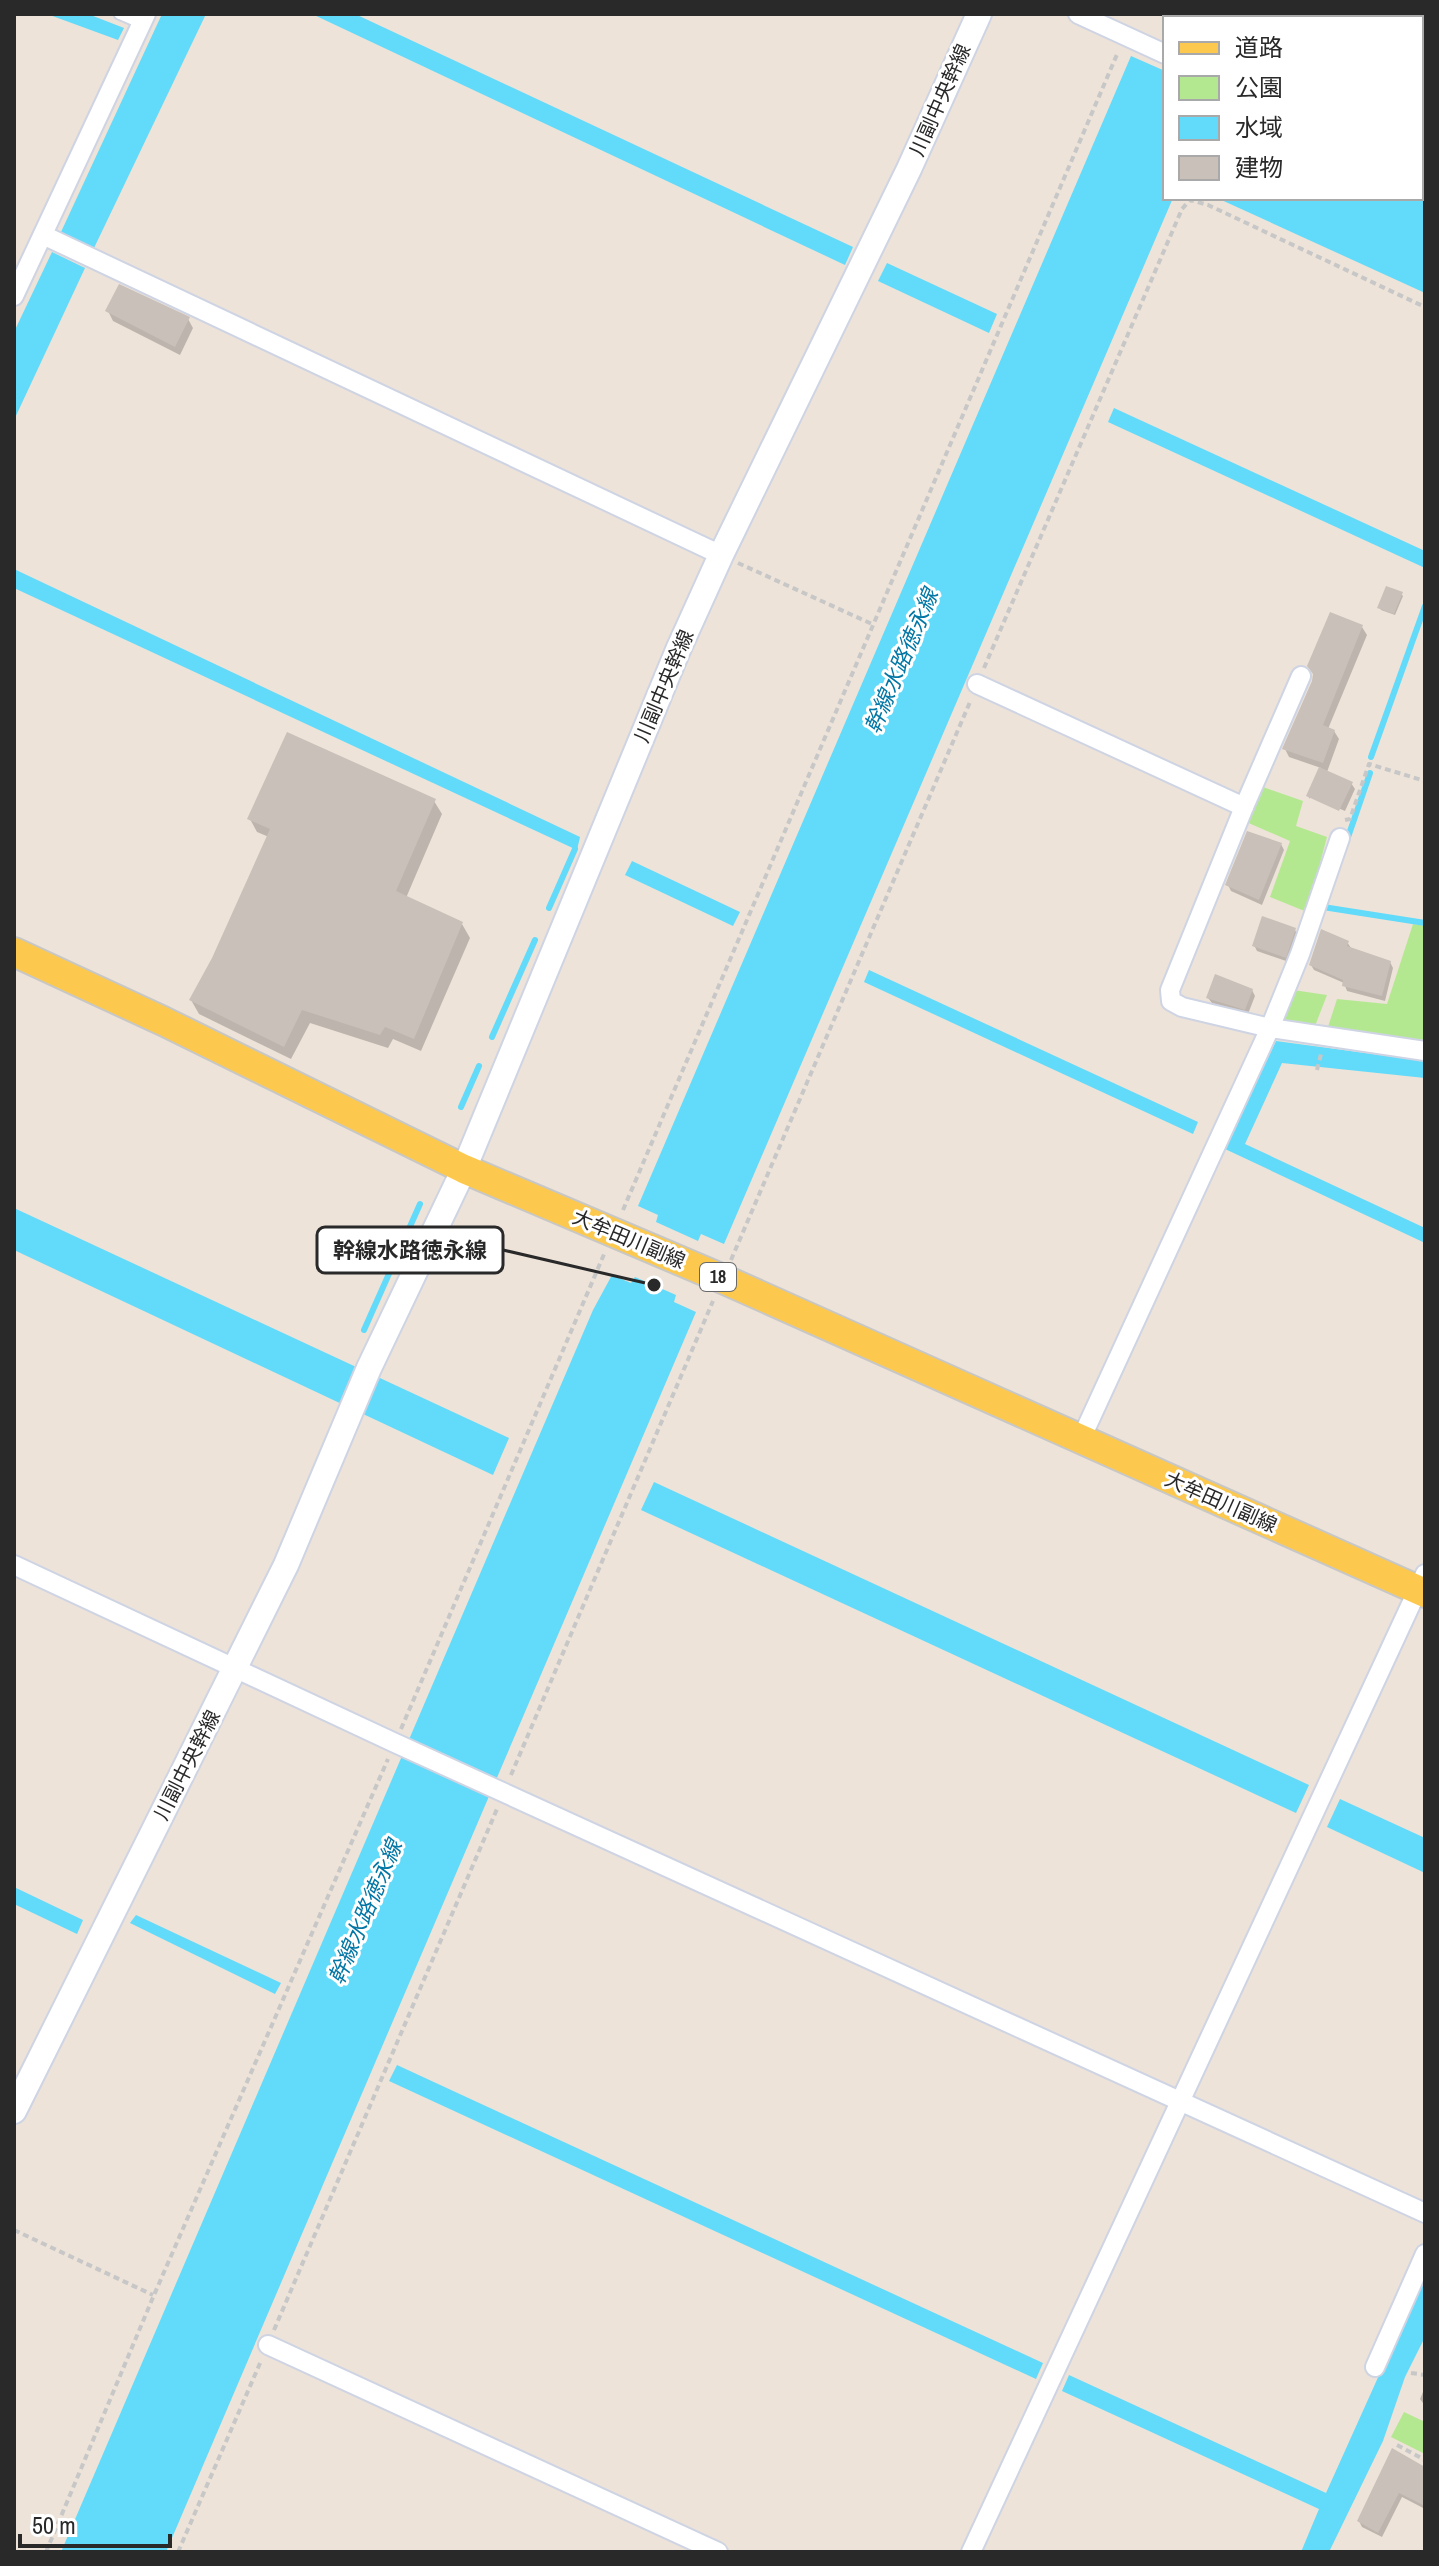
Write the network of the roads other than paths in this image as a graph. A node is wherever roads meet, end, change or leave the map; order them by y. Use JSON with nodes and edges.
{"nodes":[{"id":1,"x":119,"y":14,"type":"edge"},
{"id":2,"x":979,"y":14,"type":"edge"},
{"id":3,"x":1078,"y":14,"type":"edge"},
{"id":4,"x":144,"y":19,"type":"edge"},
{"id":5,"x":1163,"y":53,"type":"edge"},
{"id":6,"x":43,"y":235,"type":"junction"},
{"id":7,"x":14,"y":296,"type":"edge"},
{"id":8,"x":721,"y":555,"type":"junction"},
{"id":9,"x":1301,"y":676,"type":"dead end"},
{"id":10,"x":977,"y":684,"type":"road end"},
{"id":11,"x":1244,"y":807,"type":"junction"},
{"id":12,"x":1339,"y":830,"type":"road end"},
{"id":13,"x":14,"y":952,"type":"edge"},
{"id":14,"x":1270,"y":1028,"type":"junction"},
{"id":15,"x":1425,"y":1051,"type":"edge"},
{"id":16,"x":464,"y":1169,"type":"junction"},
{"id":17,"x":1081,"y":1439,"type":"junction"},
{"id":18,"x":14,"y":1565,"type":"edge"},
{"id":19,"x":1423,"y":1586,"type":"edge"},
{"id":20,"x":235,"y":1669,"type":"junction"},
{"id":21,"x":1180,"y":2103,"type":"junction"},
{"id":22,"x":14,"y":2111,"type":"edge"},
{"id":23,"x":1425,"y":2213,"type":"edge"},
{"id":24,"x":1425,"y":2254,"type":"edge"},
{"id":25,"x":268,"y":2345,"type":"road end"},
{"id":26,"x":1375,"y":2367,"type":"dead end"},
{"id":27,"x":718,"y":2552,"type":"edge"},
{"id":28,"x":971,"y":2552,"type":"edge"}],
"edges":[{"from":1,"to":4,"type":"lane"},
{"from":2,"to":8,"type":"street","name":"川副中央幹線"},
{"from":3,"to":5,"type":"street"},
{"from":4,"to":6,"type":"street"},
{"from":6,"to":7,"type":"street"},
{"from":6,"to":8,"type":"street"},
{"from":8,"to":16,"type":"street","name":"川副中央幹線"},
{"from":9,"to":11,"type":"street"},
{"from":10,"to":11,"type":"street"},
{"from":11,"to":14,"type":"street"},
{"from":12,"to":14,"type":"street"},
{"from":13,"to":16,"type":"main road","name":"大牟田川副線","number":"18"},
{"from":14,"to":15,"type":"street"},
{"from":14,"to":17,"type":"street"},
{"from":16,"to":17,"type":"main road","name":"大牟田川副線","number":"18"},
{"from":16,"to":20,"type":"street","name":"川副中央幹線"},
{"from":17,"to":19,"type":"main road","name":"大牟田川副線","number":"18"},
{"from":18,"to":20,"type":"street"},
{"from":19,"to":21,"type":"street"},
{"from":20,"to":21,"type":"street"},
{"from":20,"to":22,"type":"street","name":"川副中央幹線"},
{"from":21,"to":23,"type":"street"},
{"from":21,"to":28,"type":"street"},
{"from":24,"to":26,"type":"street"},
{"from":25,"to":27,"type":"street"}]}
